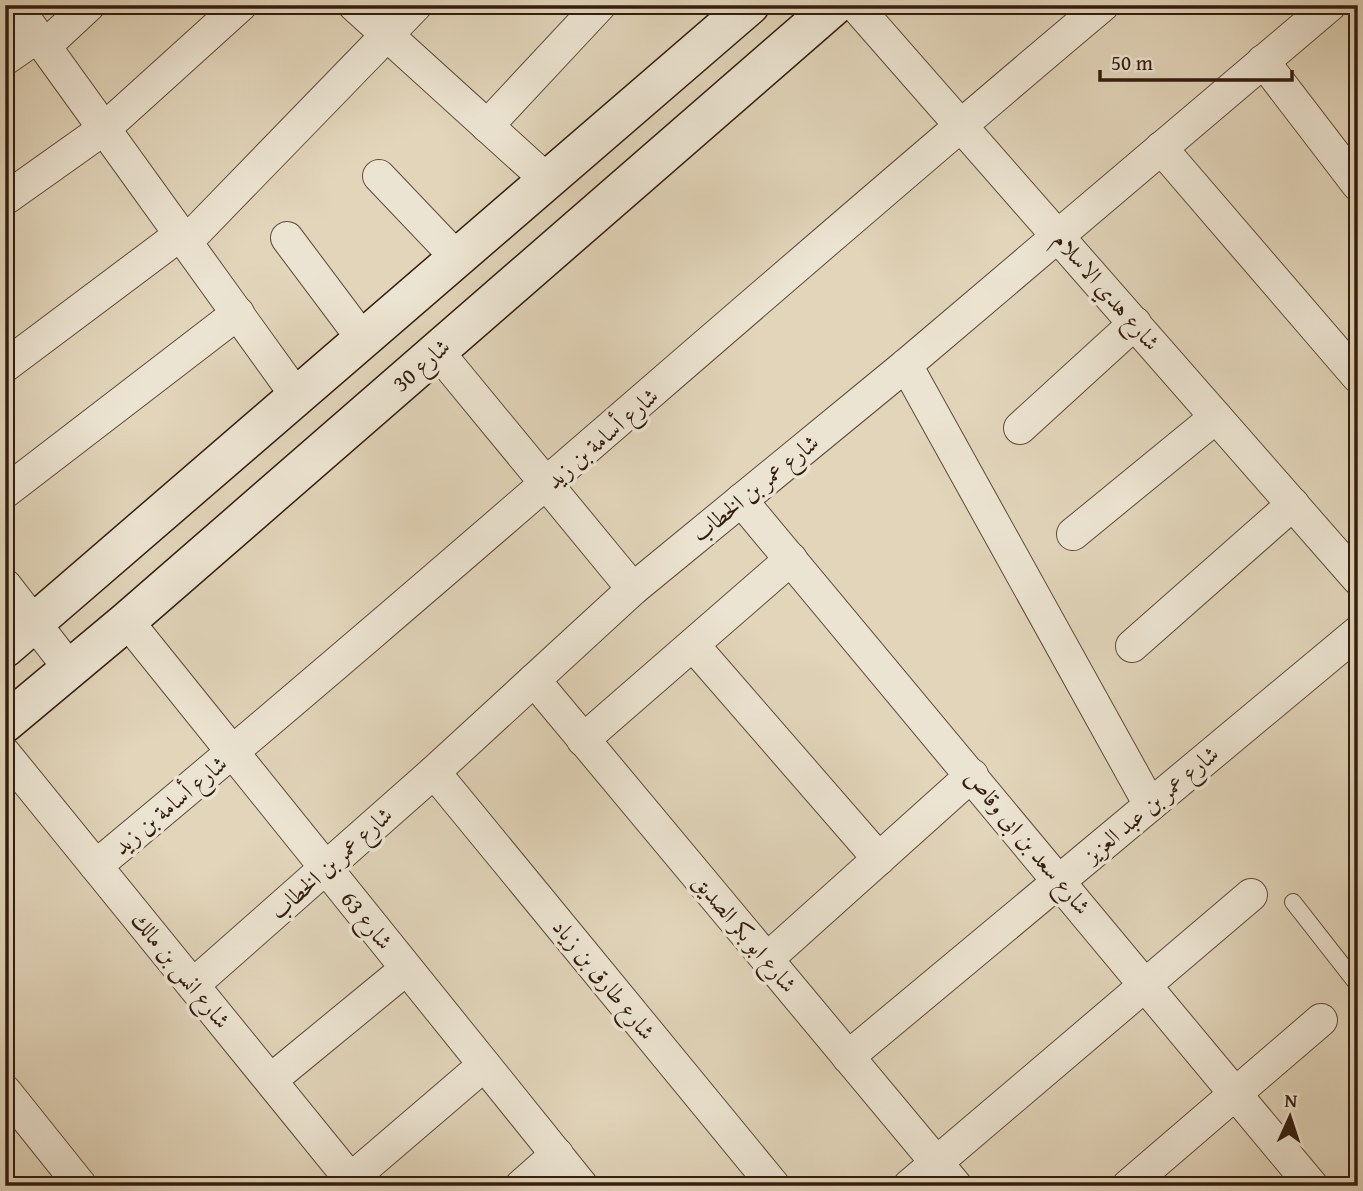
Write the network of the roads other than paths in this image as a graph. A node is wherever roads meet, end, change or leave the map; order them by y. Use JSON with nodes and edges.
{"nodes":[{"id":1,"x":15,"y":5,"type":"edge"},
{"id":2,"x":89,"y":5,"type":"edge"},
{"id":3,"x":241,"y":5,"type":"edge"},
{"id":4,"x":354,"y":5,"type":"edge"},
{"id":5,"x":416,"y":5,"type":"edge"},
{"id":6,"x":600,"y":5,"type":"edge"},
{"id":7,"x":750,"y":5,"type":"edge"},
{"id":8,"x":835,"y":5,"type":"edge"},
{"id":9,"x":855,"y":5,"type":"edge"},
{"id":10,"x":1103,"y":5,"type":"edge"},
{"id":11,"x":1330,"y":5,"type":"edge"},
{"id":12,"x":387,"y":36,"type":"junction"},
{"id":13,"x":41,"y":41,"type":"junction"},
{"id":14,"x":5,"y":59,"type":"edge"},
{"id":15,"x":1263,"y":61,"type":"junction"},
{"id":16,"x":961,"y":124,"type":"junction"},
{"id":17,"x":487,"y":126,"type":"junction"},
{"id":18,"x":105,"y":128,"type":"junction"},
{"id":19,"x":1161,"y":148,"type":"junction"},
{"id":20,"x":379,"y":176,"type":"dead end"},
{"id":21,"x":548,"y":181,"type":"junction"},
{"id":22,"x":1358,"y":185,"type":"edge"},
{"id":23,"x":5,"y":199,"type":"edge"},
{"id":24,"x":1057,"y":234,"type":"junction"},
{"id":25,"x":184,"y":238,"type":"junction"},
{"id":26,"x":286,"y":238,"type":"dead end"},
{"id":27,"x":457,"y":258,"type":"junction"},
{"id":28,"x":426,"y":284,"type":"junction"},
{"id":29,"x":238,"y":313,"type":"junction"},
{"id":30,"x":1135,"y":323,"type":"junction"},
{"id":31,"x":362,"y":338,"type":"junction"},
{"id":32,"x":450,"y":339,"type":"junction"},
{"id":33,"x":905,"y":365,"type":"junction"},
{"id":34,"x":5,"y":366,"type":"edge"},
{"id":35,"x":1358,"y":377,"type":"edge"},
{"id":36,"x":296,"y":395,"type":"junction"},
{"id":37,"x":1216,"y":416,"type":"junction"},
{"id":38,"x":1020,"y":428,"type":"dead end"},
{"id":39,"x":547,"y":486,"type":"junction"},
{"id":40,"x":5,"y":492,"type":"edge"},
{"id":41,"x":741,"y":500,"type":"junction"},
{"id":42,"x":1293,"y":504,"type":"junction"},
{"id":43,"x":1073,"y":534,"type":"dead end"},
{"id":44,"x":791,"y":559,"type":"junction"},
{"id":45,"x":1358,"y":579,"type":"edge"},
{"id":46,"x":5,"y":584,"type":"edge"},
{"id":47,"x":633,"y":589,"type":"junction"},
{"id":48,"x":127,"y":621,"type":"junction"},
{"id":49,"x":34,"y":623,"type":"junction"},
{"id":50,"x":1358,"y":632,"type":"edge"},
{"id":51,"x":693,"y":645,"type":"junction"},
{"id":52,"x":1132,"y":646,"type":"dead end"},
{"id":53,"x":5,"y":648,"type":"edge"},
{"id":54,"x":70,"y":669,"type":"junction"},
{"id":55,"x":534,"y":680,"type":"junction"},
{"id":56,"x":5,"y":723,"type":"edge"},
{"id":57,"x":583,"y":740,"type":"junction"},
{"id":58,"x":5,"y":754,"type":"edge"},
{"id":59,"x":232,"y":754,"type":"junction"},
{"id":60,"x":434,"y":772,"type":"junction"},
{"id":61,"x":972,"y":775,"type":"junction"},
{"id":62,"x":1150,"y":806,"type":"junction"},
{"id":63,"x":879,"y":859,"type":"junction"},
{"id":64,"x":96,"y":866,"type":"junction"},
{"id":65,"x":325,"y":869,"type":"junction"},
{"id":66,"x":1060,"y":880,"type":"junction"},
{"id":67,"x":1251,"y":895,"type":"dead end"},
{"id":68,"x":1293,"y":902,"type":"dead end"},
{"id":69,"x":766,"y":959,"type":"junction"},
{"id":70,"x":406,"y":969,"type":"junction"},
{"id":71,"x":1147,"y":984,"type":"junction"},
{"id":72,"x":193,"y":985,"type":"junction"},
{"id":73,"x":1358,"y":985,"type":"edge"},
{"id":74,"x":1321,"y":1020,"type":"dead end"},
{"id":75,"x":848,"y":1056,"type":"junction"},
{"id":76,"x":484,"y":1065,"type":"junction"},
{"id":77,"x":271,"y":1080,"type":"junction"},
{"id":78,"x":5,"y":1091,"type":"edge"},
{"id":79,"x":1236,"y":1093,"type":"junction"},
{"id":80,"x":557,"y":1154,"type":"junction"},
{"id":81,"x":936,"y":1162,"type":"junction"},
{"id":82,"x":354,"y":1183,"type":"edge"},
{"id":83,"x":1133,"y":1184,"type":"edge"},
{"id":84,"x":81,"y":1186,"type":"edge"},
{"id":85,"x":521,"y":1186,"type":"edge"},
{"id":86,"x":582,"y":1186,"type":"edge"},
{"id":87,"x":774,"y":1186,"type":"edge"},
{"id":88,"x":909,"y":1186,"type":"edge"},
{"id":89,"x":956,"y":1186,"type":"edge"},
{"id":90,"x":1312,"y":1186,"type":"edge"}],
"edges":[{"from":1,"to":13,"type":"street"},
{"from":2,"to":13,"type":"street"},
{"from":3,"to":18,"type":"street"},
{"from":4,"to":12,"type":"street"},
{"from":5,"to":12,"type":"street"},
{"from":6,"to":17,"type":"street"},
{"from":7,"to":21,"type":"street"},
{"from":8,"to":32,"type":"street","name":"شارع 30"},
{"from":9,"to":16,"type":"street","name":"شارع هدي الاسلام"},
{"from":10,"to":16,"type":"street","name":"شارع أسامة بن زيد"},
{"from":11,"to":15,"type":"street","name":"شارع عمر بن الخطاب"},
{"from":12,"to":17,"type":"street"},
{"from":12,"to":25,"type":"street"},
{"from":13,"to":14,"type":"street"},
{"from":13,"to":18,"type":"street"},
{"from":15,"to":19,"type":"street","name":"شارع عمر بن الخطاب"},
{"from":15,"to":22,"type":"street"},
{"from":16,"to":24,"type":"street","name":"شارع هدي الاسلام"},
{"from":16,"to":39,"type":"street","name":"شارع أسامة بن زيد"},
{"from":17,"to":21,"type":"street"},
{"from":18,"to":23,"type":"street"},
{"from":18,"to":25,"type":"street"},
{"from":19,"to":24,"type":"street","name":"شارع عمر بن الخطاب"},
{"from":19,"to":35,"type":"street"},
{"from":20,"to":27,"type":"street"},
{"from":21,"to":27,"type":"street"},
{"from":24,"to":30,"type":"street","name":"شارع هدي الاسلام"},
{"from":24,"to":33,"type":"street","name":"شارع عمر بن الخطاب"},
{"from":25,"to":29,"type":"street"},
{"from":25,"to":34,"type":"street"},
{"from":26,"to":31,"type":"street"},
{"from":27,"to":28,"type":"street"},
{"from":28,"to":31,"type":"street"},
{"from":28,"to":32,"type":"street"},
{"from":29,"to":36,"type":"street"},
{"from":29,"to":40,"type":"street"},
{"from":30,"to":37,"type":"street","name":"شارع هدي الاسلام"},
{"from":30,"to":38,"type":"street"},
{"from":31,"to":36,"type":"street"},
{"from":32,"to":39,"type":"street"},
{"from":32,"to":48,"type":"street","name":"شارع 30"},
{"from":33,"to":41,"type":"street","name":"شارع عمر بن الخطاب"},
{"from":33,"to":62,"type":"street"},
{"from":36,"to":49,"type":"street"},
{"from":37,"to":42,"type":"street","name":"شارع هدي الاسلام"},
{"from":37,"to":43,"type":"street"},
{"from":39,"to":47,"type":"street"},
{"from":39,"to":59,"type":"street","name":"شارع أسامة بن زيد"},
{"from":41,"to":44,"type":"street","name":"شارع سعد بن ابى وقاص"},
{"from":41,"to":47,"type":"street","name":"شارع عمر بن الخطاب"},
{"from":42,"to":45,"type":"street","name":"شارع هدي الاسلام"},
{"from":42,"to":52,"type":"street"},
{"from":44,"to":51,"type":"street"},
{"from":44,"to":61,"type":"street","name":"شارع سعد بن ابى وقاص"},
{"from":46,"to":49,"type":"street"},
{"from":47,"to":55,"type":"street","name":"شارع عمر بن الخطاب"},
{"from":48,"to":54,"type":"street","name":"شارع 30"},
{"from":48,"to":59,"type":"street","name":"شارع 63"},
{"from":49,"to":53,"type":"street"},
{"from":49,"to":54,"type":"street"},
{"from":50,"to":62,"type":"street","name":"شارع عمر بن عبد العزيز"},
{"from":51,"to":57,"type":"street"},
{"from":51,"to":63,"type":"street"},
{"from":54,"to":56,"type":"street","name":"شارع 30"},
{"from":55,"to":57,"type":"street","name":"شارع ابو بكر الصديق"},
{"from":55,"to":60,"type":"street","name":"شارع عمر بن الخطاب"},
{"from":57,"to":69,"type":"street","name":"شارع ابو بكر الصديق"},
{"from":58,"to":64,"type":"street","name":"شارع انس بن مالك"},
{"from":59,"to":64,"type":"street","name":"شارع أسامة بن زيد"},
{"from":59,"to":65,"type":"street","name":"شارع 63"},
{"from":60,"to":65,"type":"street","name":"شارع عمر بن الخطاب"},
{"from":60,"to":87,"type":"street","name":"شارع طارق بن زياد"},
{"from":61,"to":63,"type":"street"},
{"from":61,"to":66,"type":"street","name":"شارع سعد بن ابى وقاص"},
{"from":62,"to":66,"type":"street","name":"شارع عمر بن عبد العزيز"},
{"from":63,"to":69,"type":"street"},
{"from":64,"to":72,"type":"street","name":"شارع انس بن مالك"},
{"from":65,"to":70,"type":"street","name":"شارع 63"},
{"from":65,"to":72,"type":"street","name":"شارع عمر بن الخطاب"},
{"from":66,"to":71,"type":"street","name":"شارع سعد بن ابى وقاص"},
{"from":66,"to":75,"type":"street","name":"شارع عمر بن عبد العزيز"},
{"from":67,"to":71,"type":"street"},
{"from":68,"to":73,"type":"lane"},
{"from":69,"to":75,"type":"street","name":"شارع ابو بكر الصديق"},
{"from":70,"to":76,"type":"street","name":"شارع 63"},
{"from":70,"to":77,"type":"street"},
{"from":71,"to":79,"type":"street","name":"شارع سعد بن ابى وقاص"},
{"from":71,"to":81,"type":"street"},
{"from":72,"to":77,"type":"street","name":"شارع انس بن مالك"},
{"from":74,"to":79,"type":"street"},
{"from":75,"to":81,"type":"street","name":"شارع ابو بكر الصديق"},
{"from":76,"to":80,"type":"street","name":"شارع 63"},
{"from":76,"to":82,"type":"street"},
{"from":77,"to":82,"type":"street","name":"شارع انس بن مالك"},
{"from":78,"to":84,"type":"street"},
{"from":79,"to":83,"type":"street"},
{"from":79,"to":90,"type":"street","name":"شارع سعد بن ابى وقاص"},
{"from":80,"to":85,"type":"street"},
{"from":80,"to":86,"type":"street","name":"شارع 63"},
{"from":81,"to":88,"type":"street"},
{"from":81,"to":89,"type":"street","name":"شارع ابو بكر الصديق"}]}
